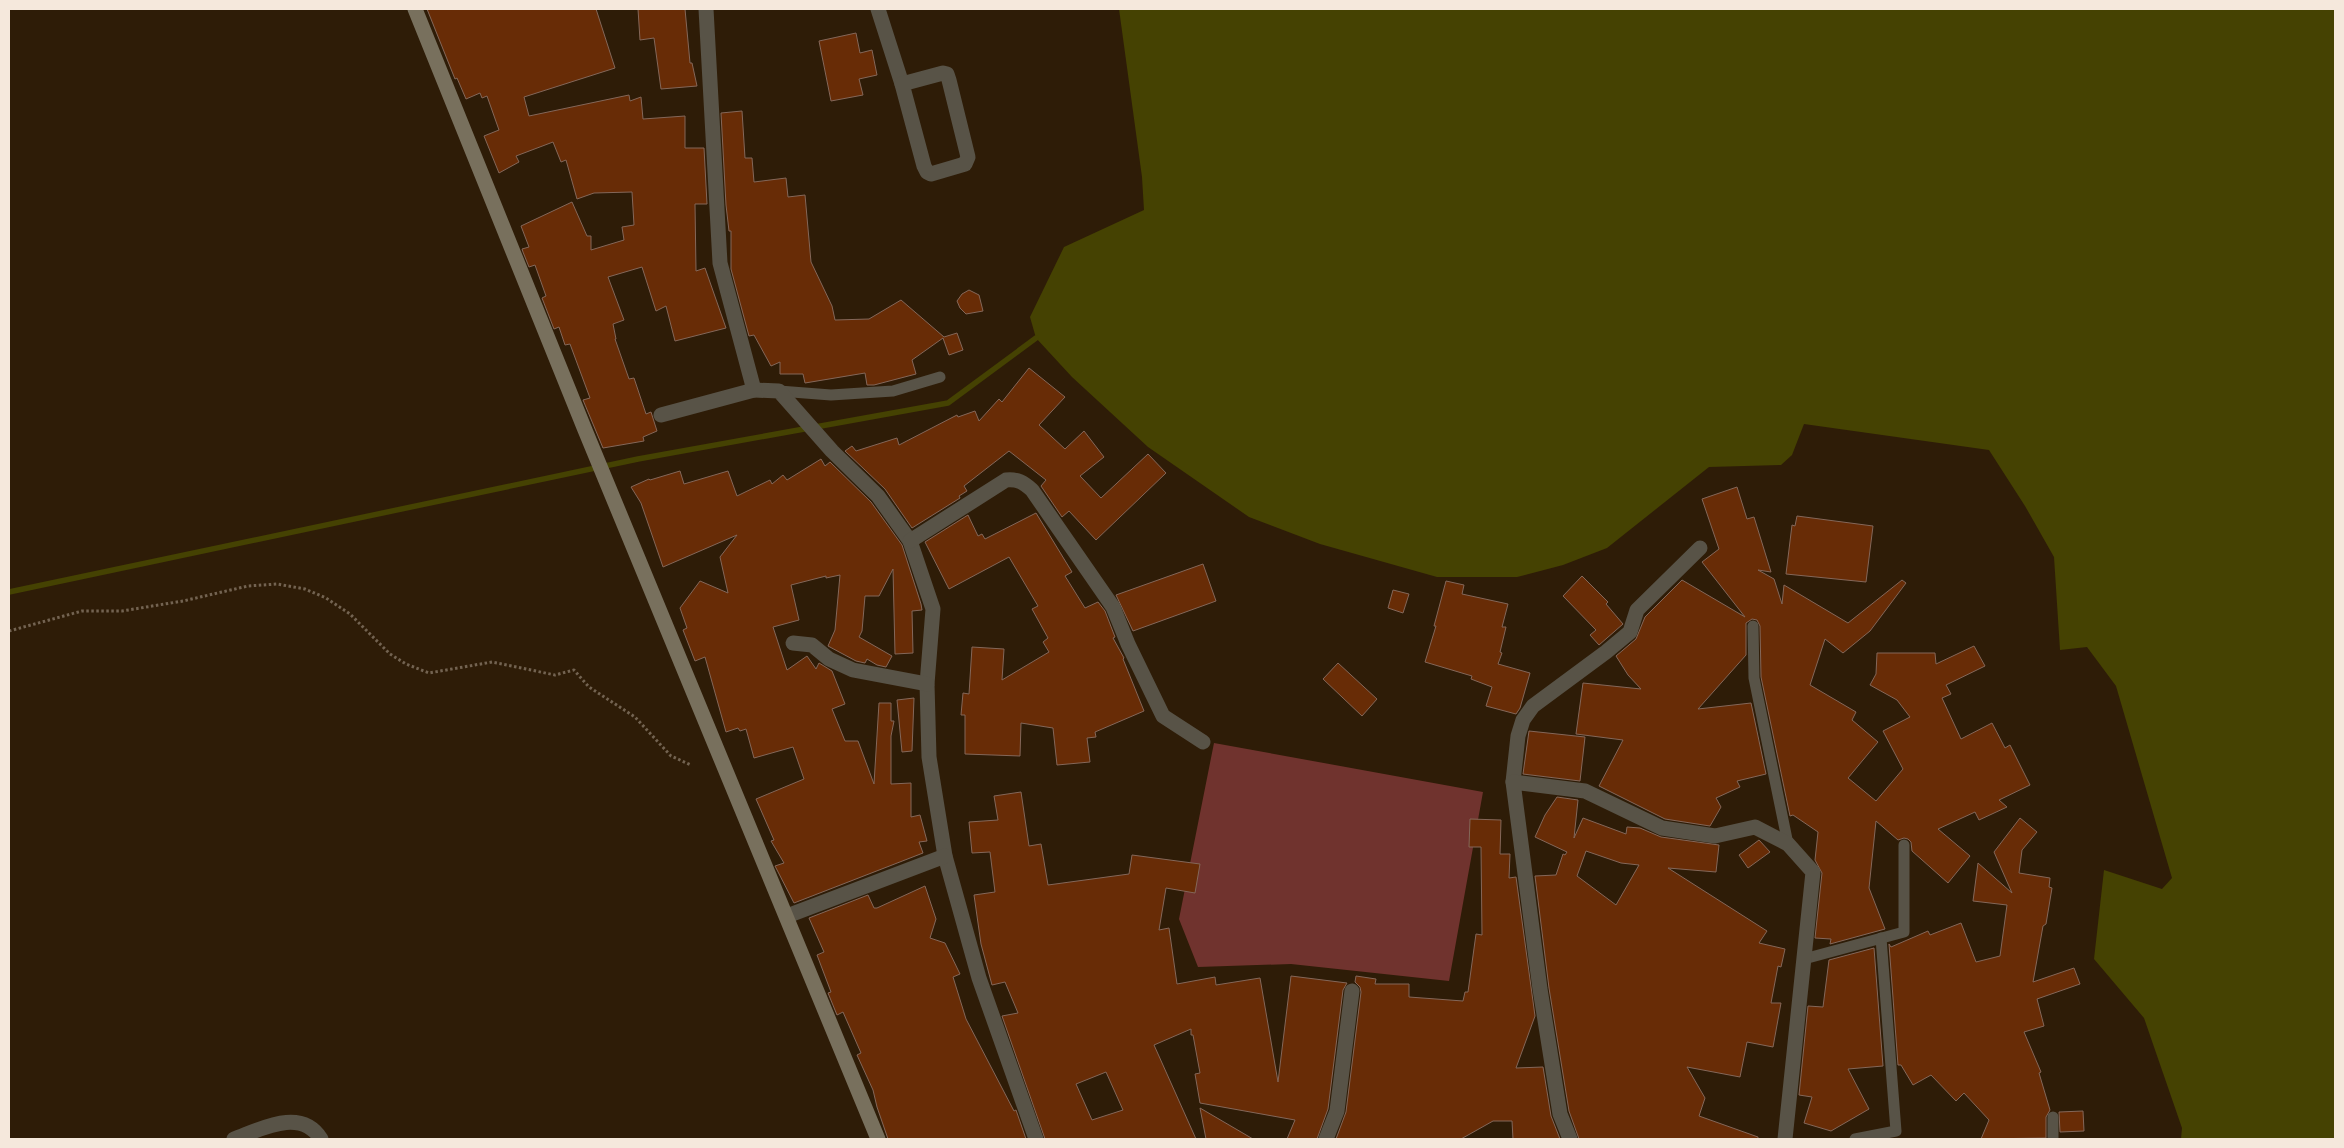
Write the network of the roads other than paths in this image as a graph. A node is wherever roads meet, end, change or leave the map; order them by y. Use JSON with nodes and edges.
{"nodes":[{"id":1,"x":415,"y":9,"type":"edge"},
{"id":2,"x":706,"y":9,"type":"edge"},
{"id":3,"x":878,"y":9,"type":"edge"},
{"id":4,"x":902,"y":84,"type":"junction"},
{"id":5,"x":940,"y":376,"type":"dead end"},
{"id":6,"x":754,"y":390,"type":"junction"},
{"id":7,"x":779,"y":391,"type":"junction"},
{"id":8,"x":661,"y":415,"type":"dead end"},
{"id":9,"x":910,"y":540,"type":"junction"},
{"id":10,"x":1700,"y":548,"type":"dead end"},
{"id":11,"x":1753,"y":626,"type":"dead end"},
{"id":12,"x":794,"y":643,"type":"dead end"},
{"id":13,"x":927,"y":684,"type":"junction"},
{"id":14,"x":1204,"y":742,"type":"dead end"},
{"id":15,"x":1514,"y":782,"type":"junction"},
{"id":16,"x":1788,"y":844,"type":"junction"},
{"id":17,"x":1904,"y":845,"type":"dead end"},
{"id":18,"x":945,"y":856,"type":"junction"},
{"id":19,"x":787,"y":916,"type":"junction"},
{"id":20,"x":1881,"y":938,"type":"junction"},
{"id":21,"x":1804,"y":959,"type":"junction"},
{"id":22,"x":1352,"y":991,"type":"dead end"},
{"id":23,"x":2053,"y":1118,"type":"dead end"},
{"id":24,"x":234,"y":1139,"type":"edge"},
{"id":25,"x":321,"y":1139,"type":"edge"},
{"id":26,"x":878,"y":1139,"type":"edge"},
{"id":27,"x":1036,"y":1139,"type":"edge"},
{"id":28,"x":1326,"y":1139,"type":"edge"},
{"id":29,"x":1570,"y":1139,"type":"edge"},
{"id":30,"x":1785,"y":1139,"type":"edge"},
{"id":31,"x":1855,"y":1139,"type":"edge"},
{"id":32,"x":2053,"y":1139,"type":"edge"}],
"edges":[{"from":1,"to":19,"type":"street"},
{"from":2,"to":6,"type":"street"},
{"from":3,"to":4,"type":"street"},
{"from":4,"to":4,"type":"street"},
{"from":5,"to":7,"type":"lane"},
{"from":6,"to":7,"type":"street"},
{"from":6,"to":8,"type":"street"},
{"from":7,"to":9,"type":"street"},
{"from":9,"to":13,"type":"street"},
{"from":9,"to":14,"type":"street"},
{"from":10,"to":15,"type":"street"},
{"from":11,"to":16,"type":"lane"},
{"from":12,"to":13,"type":"street"},
{"from":13,"to":18,"type":"street"},
{"from":15,"to":16,"type":"street"},
{"from":15,"to":29,"type":"street"},
{"from":16,"to":21,"type":"street"},
{"from":17,"to":20,"type":"lane"},
{"from":18,"to":19,"type":"street"},
{"from":18,"to":27,"type":"street"},
{"from":19,"to":26,"type":"street"},
{"from":20,"to":21,"type":"lane"},
{"from":20,"to":31,"type":"lane"},
{"from":21,"to":30,"type":"street"},
{"from":22,"to":28,"type":"street"},
{"from":23,"to":32,"type":"lane"},
{"from":24,"to":25,"type":"street"}]}
